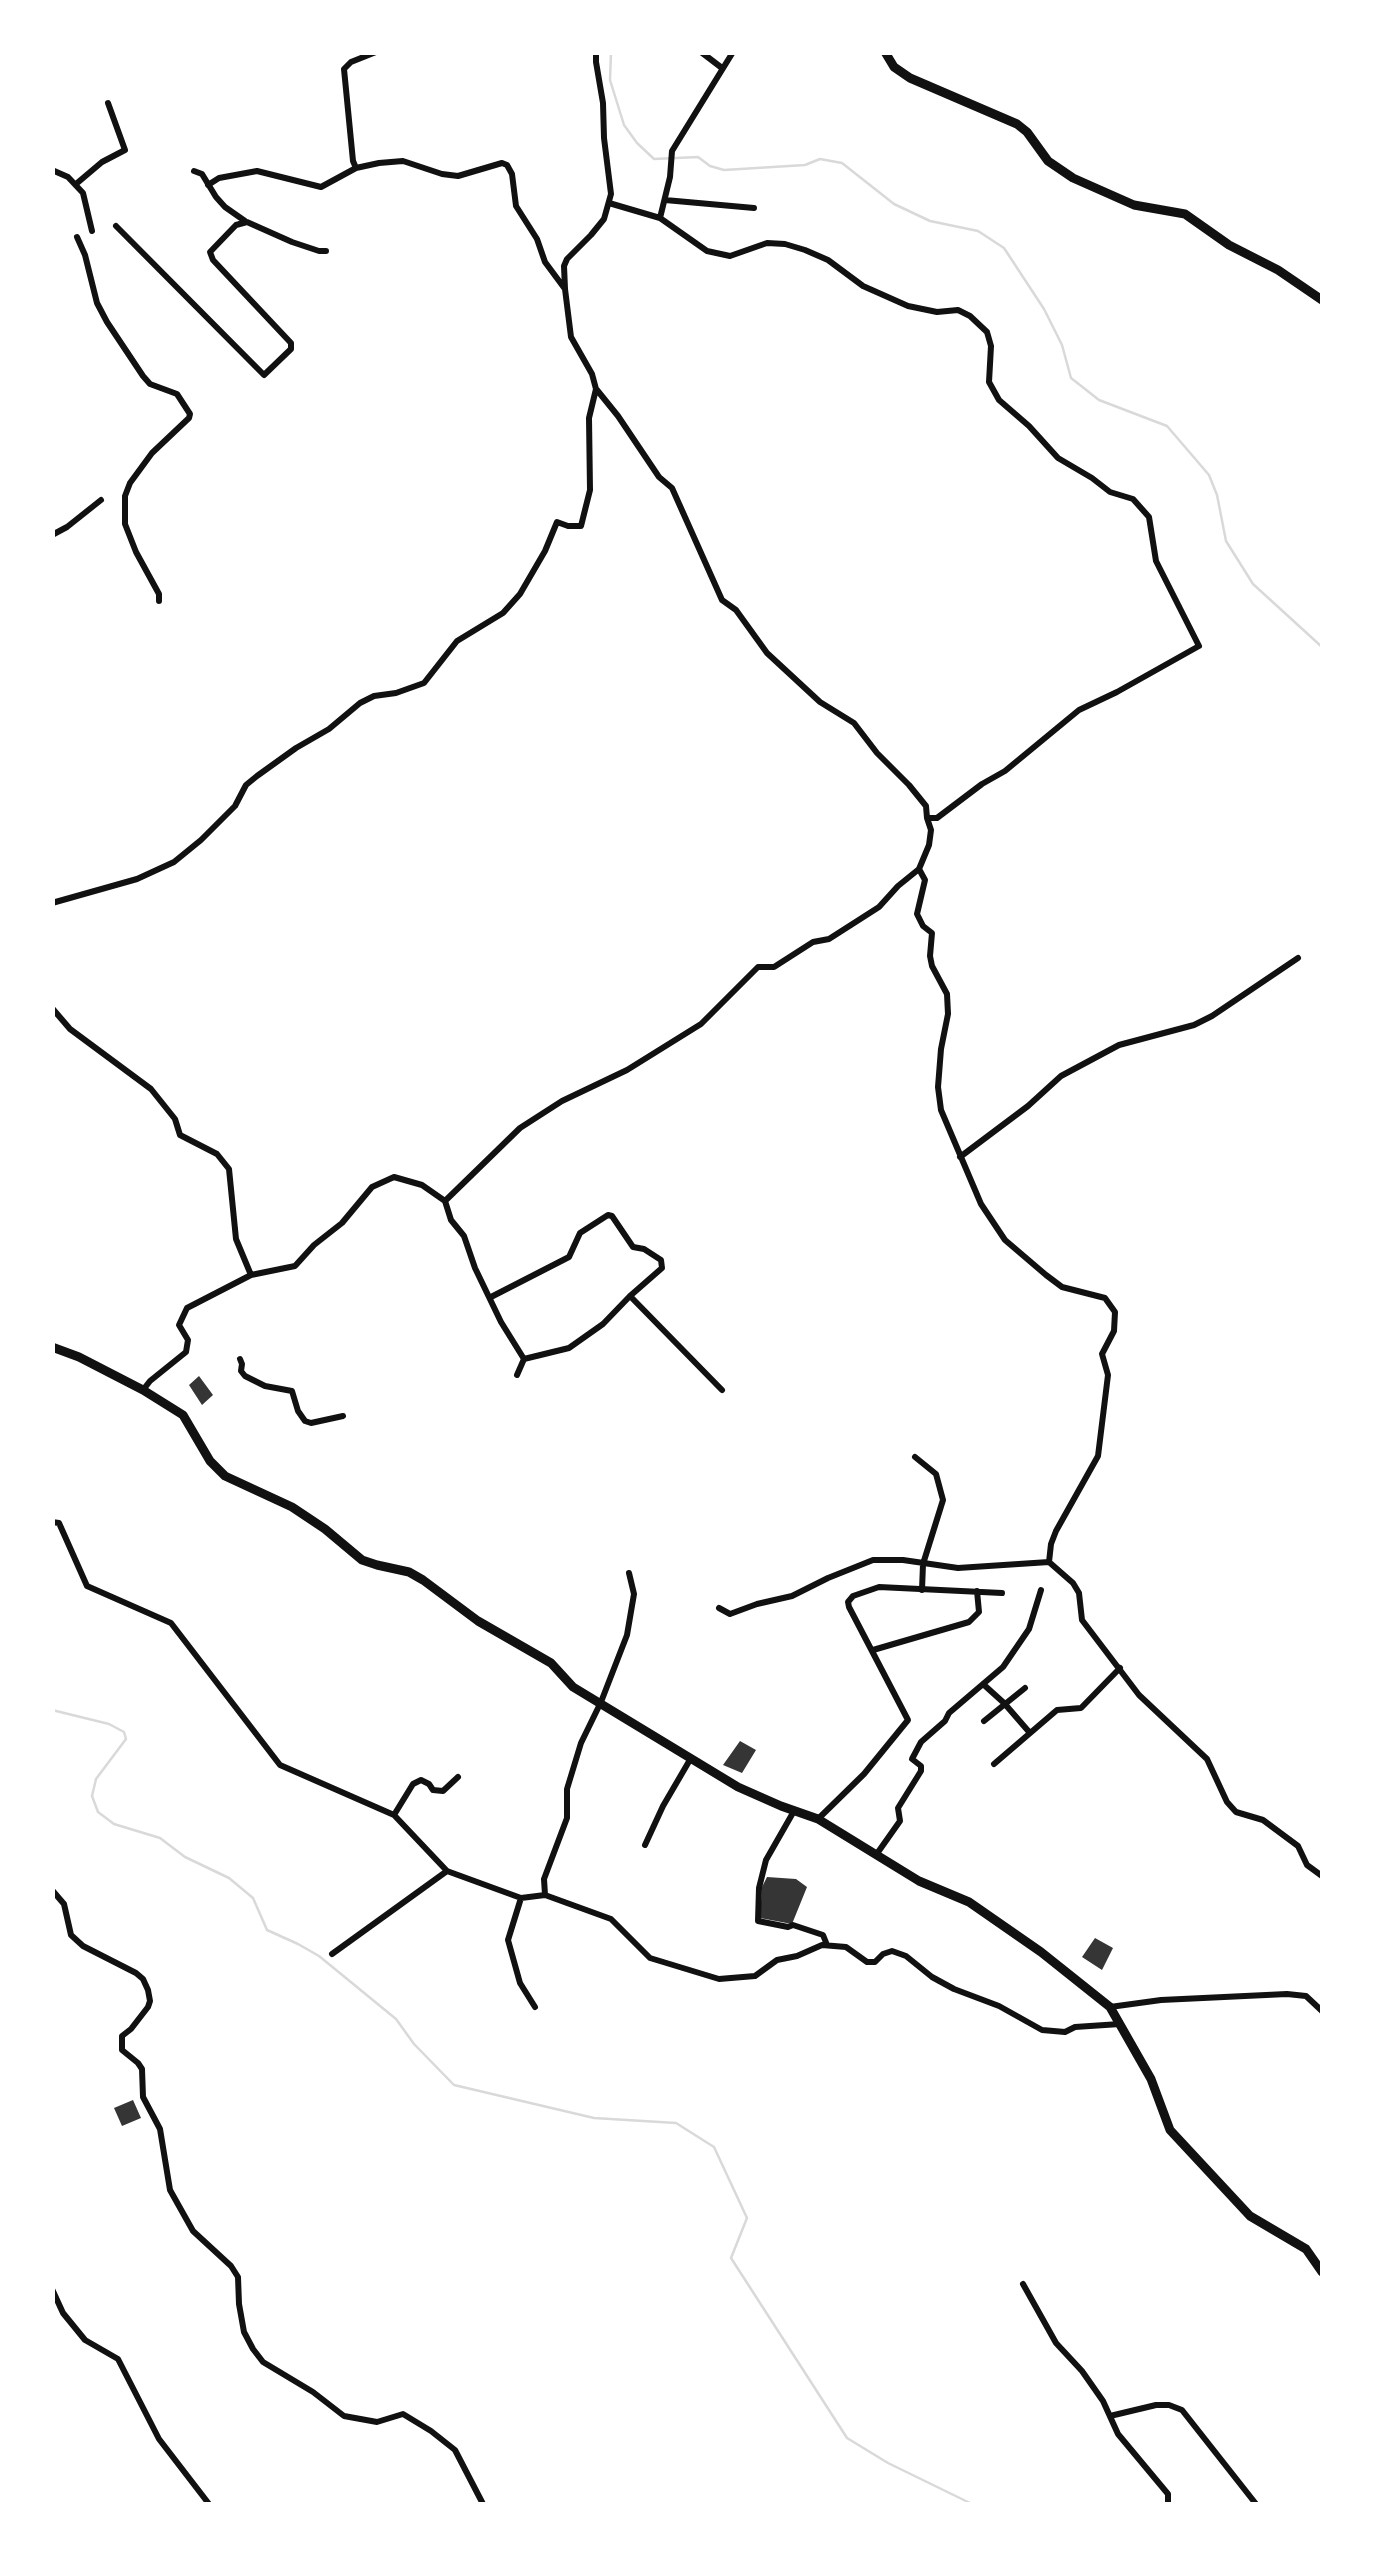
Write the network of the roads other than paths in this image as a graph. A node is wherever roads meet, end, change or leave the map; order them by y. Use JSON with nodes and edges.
{"nodes":[{"id":1,"x":376,"y":52,"type":"edge"},
{"id":2,"x":596,"y":52,"type":"edge"},
{"id":3,"x":701,"y":52,"type":"edge"},
{"id":4,"x":733,"y":52,"type":"edge"},
{"id":5,"x":884,"y":52,"type":"edge"},
{"id":6,"x":722,"y":68,"type":"junction"},
{"id":7,"x":108,"y":103,"type":"dead end"},
{"id":8,"x":356,"y":168,"type":"junction"},
{"id":9,"x":52,"y":170,"type":"edge"},
{"id":10,"x":194,"y":171,"type":"dead end"},
{"id":11,"x":76,"y":184,"type":"junction"},
{"id":12,"x":208,"y":184,"type":"junction"},
{"id":13,"x":664,"y":200,"type":"junction"},
{"id":14,"x":609,"y":204,"type":"junction"},
{"id":15,"x":754,"y":208,"type":"dead end"},
{"id":16,"x":660,"y":218,"type":"junction"},
{"id":17,"x":247,"y":222,"type":"junction"},
{"id":18,"x":116,"y":226,"type":"dead end"},
{"id":19,"x":92,"y":231,"type":"dead end"},
{"id":20,"x":77,"y":237,"type":"dead end"},
{"id":21,"x":326,"y":251,"type":"dead end"},
{"id":22,"x":564,"y":289,"type":"junction"},
{"id":23,"x":1322,"y":300,"type":"edge"},
{"id":24,"x":596,"y":388,"type":"junction"},
{"id":25,"x":101,"y":500,"type":"dead end"},
{"id":26,"x":52,"y":535,"type":"edge"},
{"id":27,"x":160,"y":601,"type":"dead end"},
{"id":28,"x":927,"y":818,"type":"junction"},
{"id":29,"x":919,"y":870,"type":"junction"},
{"id":30,"x":52,"y":903,"type":"edge"},
{"id":31,"x":1298,"y":958,"type":"dead end"},
{"id":32,"x":52,"y":1008,"type":"edge"},
{"id":33,"x":960,"y":1156,"type":"junction"},
{"id":34,"x":444,"y":1201,"type":"junction"},
{"id":35,"x":251,"y":1276,"type":"junction"},
{"id":36,"x":630,"y":1296,"type":"junction"},
{"id":37,"x":490,"y":1297,"type":"junction"},
{"id":38,"x":52,"y":1347,"type":"edge"},
{"id":39,"x":240,"y":1359,"type":"dead end"},
{"id":40,"x":524,"y":1359,"type":"junction"},
{"id":41,"x":517,"y":1375,"type":"dead end"},
{"id":42,"x":143,"y":1390,"type":"junction"},
{"id":43,"x":722,"y":1390,"type":"dead end"},
{"id":44,"x":344,"y":1416,"type":"dead end"},
{"id":45,"x":915,"y":1457,"type":"dead end"},
{"id":46,"x":52,"y":1522,"type":"edge"},
{"id":47,"x":1048,"y":1562,"type":"junction"},
{"id":48,"x":923,"y":1564,"type":"junction"},
{"id":49,"x":630,"y":1572,"type":"dead end"},
{"id":50,"x":922,"y":1590,"type":"junction"},
{"id":51,"x":1041,"y":1590,"type":"dead end"},
{"id":52,"x":977,"y":1592,"type":"junction"},
{"id":53,"x":1002,"y":1593,"type":"dead end"},
{"id":54,"x":719,"y":1608,"type":"dead end"},
{"id":55,"x":872,"y":1650,"type":"junction"},
{"id":56,"x":1120,"y":1668,"type":"junction"},
{"id":57,"x":983,"y":1684,"type":"junction"},
{"id":58,"x":1025,"y":1688,"type":"dead end"},
{"id":59,"x":601,"y":1702,"type":"junction"},
{"id":60,"x":1004,"y":1703,"type":"junction"},
{"id":61,"x":984,"y":1721,"type":"dead end"},
{"id":62,"x":1030,"y":1733,"type":"junction"},
{"id":63,"x":691,"y":1758,"type":"junction"},
{"id":64,"x":994,"y":1764,"type":"dead end"},
{"id":65,"x":458,"y":1777,"type":"dead end"},
{"id":66,"x":794,"y":1811,"type":"junction"},
{"id":67,"x":394,"y":1815,"type":"junction"},
{"id":68,"x":818,"y":1819,"type":"junction"},
{"id":69,"x":645,"y":1845,"type":"dead end"},
{"id":70,"x":876,"y":1855,"type":"junction"},
{"id":71,"x":447,"y":1870,"type":"junction"},
{"id":72,"x":1322,"y":1876,"type":"edge"},
{"id":73,"x":52,"y":1890,"type":"edge"},
{"id":74,"x":544,"y":1895,"type":"junction"},
{"id":75,"x":521,"y":1898,"type":"junction"},
{"id":76,"x":828,"y":1945,"type":"junction"},
{"id":77,"x":332,"y":1954,"type":"dead end"},
{"id":78,"x":535,"y":2007,"type":"dead end"},
{"id":79,"x":1110,"y":2007,"type":"junction"},
{"id":80,"x":1322,"y":2011,"type":"edge"},
{"id":81,"x":1120,"y":2024,"type":"junction"},
{"id":82,"x":1322,"y":2272,"type":"edge"},
{"id":83,"x":1023,"y":2284,"type":"dead end"},
{"id":84,"x":52,"y":2290,"type":"edge"},
{"id":85,"x":1110,"y":2416,"type":"junction"},
{"id":86,"x":210,"y":2504,"type":"edge"},
{"id":87,"x":484,"y":2504,"type":"edge"},
{"id":88,"x":1168,"y":2504,"type":"edge"},
{"id":89,"x":1256,"y":2504,"type":"edge"}],
"edges":[{"from":1,"to":8,"type":"street"},
{"from":2,"to":14,"type":"street"},
{"from":3,"to":6,"type":"street"},
{"from":4,"to":6,"type":"street"},
{"from":5,"to":23,"type":"main road"},
{"from":6,"to":13,"type":"street"},
{"from":7,"to":11,"type":"street"},
{"from":8,"to":12,"type":"street"},
{"from":8,"to":22,"type":"street"},
{"from":9,"to":11,"type":"street"},
{"from":10,"to":12,"type":"street"},
{"from":11,"to":19,"type":"street"},
{"from":12,"to":17,"type":"street"},
{"from":13,"to":15,"type":"street"},
{"from":13,"to":16,"type":"street"},
{"from":14,"to":16,"type":"street"},
{"from":14,"to":22,"type":"street"},
{"from":16,"to":28,"type":"street"},
{"from":17,"to":18,"type":"street"},
{"from":17,"to":21,"type":"street"},
{"from":20,"to":27,"type":"street"},
{"from":22,"to":24,"type":"street"},
{"from":24,"to":28,"type":"street"},
{"from":24,"to":30,"type":"street"},
{"from":25,"to":26,"type":"street"},
{"from":28,"to":29,"type":"street"},
{"from":29,"to":33,"type":"street"},
{"from":29,"to":34,"type":"street"},
{"from":31,"to":33,"type":"street"},
{"from":32,"to":35,"type":"street"},
{"from":33,"to":47,"type":"street"},
{"from":34,"to":35,"type":"street"},
{"from":34,"to":37,"type":"street"},
{"from":35,"to":42,"type":"street"},
{"from":36,"to":37,"type":"street"},
{"from":36,"to":40,"type":"street"},
{"from":36,"to":43,"type":"street"},
{"from":37,"to":40,"type":"street"},
{"from":38,"to":42,"type":"main road"},
{"from":39,"to":44,"type":"street"},
{"from":40,"to":41,"type":"street"},
{"from":42,"to":59,"type":"main road"},
{"from":45,"to":48,"type":"street"},
{"from":46,"to":67,"type":"street"},
{"from":47,"to":48,"type":"street"},
{"from":47,"to":56,"type":"street"},
{"from":48,"to":50,"type":"street"},
{"from":48,"to":54,"type":"street"},
{"from":49,"to":59,"type":"street"},
{"from":50,"to":52,"type":"street"},
{"from":50,"to":55,"type":"street"},
{"from":51,"to":57,"type":"street"},
{"from":52,"to":53,"type":"street"},
{"from":52,"to":55,"type":"street"},
{"from":55,"to":68,"type":"street"},
{"from":56,"to":62,"type":"street"},
{"from":56,"to":72,"type":"street"},
{"from":57,"to":60,"type":"street"},
{"from":57,"to":70,"type":"street"},
{"from":58,"to":60,"type":"street"},
{"from":59,"to":63,"type":"main road"},
{"from":59,"to":74,"type":"street"},
{"from":60,"to":61,"type":"street"},
{"from":60,"to":62,"type":"street"},
{"from":62,"to":64,"type":"street"},
{"from":63,"to":66,"type":"main road"},
{"from":63,"to":69,"type":"street"},
{"from":65,"to":67,"type":"street"},
{"from":66,"to":68,"type":"main road"},
{"from":66,"to":76,"type":"street"},
{"from":67,"to":71,"type":"street"},
{"from":68,"to":70,"type":"main road"},
{"from":70,"to":79,"type":"main road"},
{"from":71,"to":75,"type":"street"},
{"from":71,"to":77,"type":"street"},
{"from":73,"to":87,"type":"street"},
{"from":74,"to":75,"type":"street"},
{"from":74,"to":76,"type":"street"},
{"from":75,"to":78,"type":"street"},
{"from":76,"to":81,"type":"street"},
{"from":79,"to":80,"type":"street"},
{"from":79,"to":81,"type":"main road"},
{"from":81,"to":82,"type":"main road"},
{"from":83,"to":85,"type":"street"},
{"from":84,"to":86,"type":"street"},
{"from":85,"to":88,"type":"street"},
{"from":85,"to":89,"type":"street"}]}
